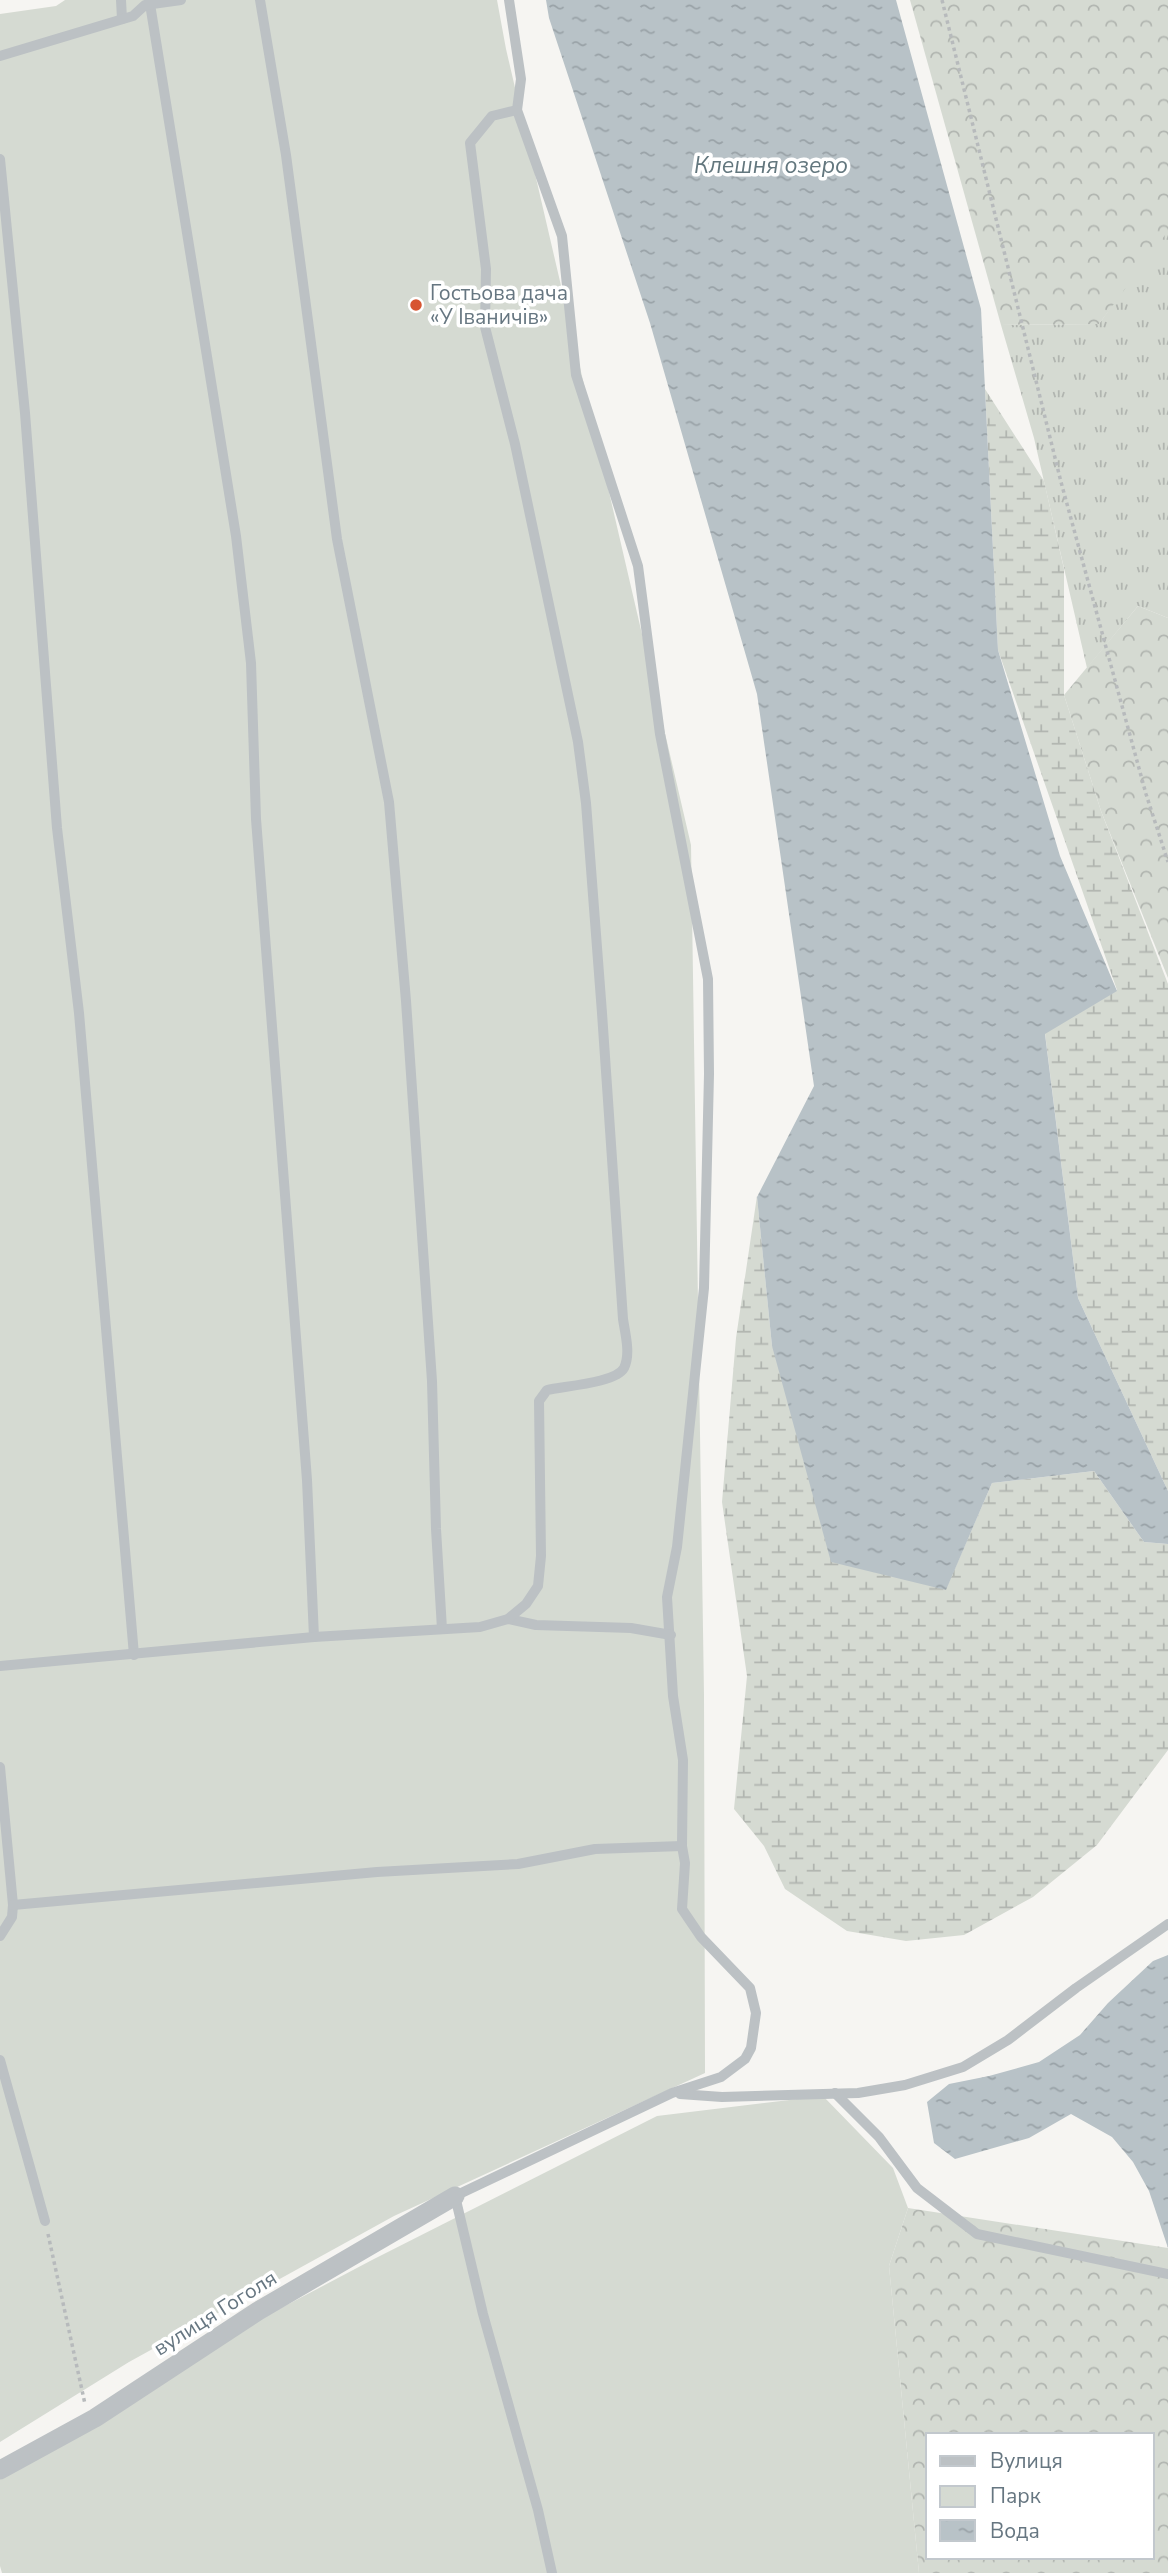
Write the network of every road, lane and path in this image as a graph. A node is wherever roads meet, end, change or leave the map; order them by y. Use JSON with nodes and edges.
{"nodes":[{"id":1,"x":121,"y":0,"type":"edge"},
{"id":2,"x":181,"y":0,"type":"edge"},
{"id":3,"x":260,"y":0,"type":"edge"},
{"id":4,"x":509,"y":0,"type":"edge"},
{"id":5,"x":942,"y":0,"type":"edge"},
{"id":6,"x":150,"y":4,"type":"junction"},
{"id":7,"x":122,"y":19,"type":"junction"},
{"id":8,"x":0,"y":56,"type":"edge"},
{"id":9,"x":517,"y":110,"type":"junction"},
{"id":10,"x":0,"y":159,"type":"edge"},
{"id":11,"x":1168,"y":862,"type":"edge"},
{"id":12,"x":508,"y":1619,"type":"junction"},
{"id":13,"x":442,"y":1629,"type":"junction"},
{"id":14,"x":671,"y":1635,"type":"junction"},
{"id":15,"x":314,"y":1637,"type":"junction"},
{"id":16,"x":134,"y":1655,"type":"junction"},
{"id":17,"x":0,"y":1666,"type":"edge"},
{"id":18,"x":0,"y":1767,"type":"edge"},
{"id":19,"x":682,"y":1846,"type":"junction"},
{"id":20,"x":13,"y":1905,"type":"junction"},
{"id":21,"x":1168,"y":1924,"type":"edge"},
{"id":22,"x":0,"y":1936,"type":"edge"},
{"id":23,"x":0,"y":2060,"type":"edge"},
{"id":24,"x":672,"y":2093,"type":"junction"},
{"id":25,"x":835,"y":2093,"type":"junction"},
{"id":26,"x":456,"y":2196,"type":"junction"},
{"id":27,"x":45,"y":2221,"type":"joint"},
{"id":28,"x":1168,"y":2274,"type":"edge"},
{"id":29,"x":89,"y":2421,"type":"junction"},
{"id":30,"x":0,"y":2470,"type":"edge"},
{"id":31,"x":552,"y":2573,"type":"edge"}],
"edges":[{"from":1,"to":7,"type":"lane"},
{"from":2,"to":6,"type":"lane"},
{"from":3,"to":13,"type":"lane"},
{"from":4,"to":9,"type":"lane"},
{"from":5,"to":11,"type":"path"},
{"from":6,"to":7,"type":"lane"},
{"from":6,"to":15,"type":"lane"},
{"from":7,"to":8,"type":"lane"},
{"from":9,"to":12,"type":"lane"},
{"from":9,"to":14,"type":"lane"},
{"from":10,"to":16,"type":"lane"},
{"from":12,"to":13,"type":"lane"},
{"from":12,"to":14,"type":"lane"},
{"from":13,"to":15,"type":"lane"},
{"from":14,"to":19,"type":"lane"},
{"from":15,"to":16,"type":"lane"},
{"from":16,"to":17,"type":"lane"},
{"from":18,"to":20,"type":"lane"},
{"from":19,"to":20,"type":"lane"},
{"from":19,"to":24,"type":"lane"},
{"from":20,"to":22,"type":"lane"},
{"from":21,"to":25,"type":"lane"},
{"from":23,"to":27,"type":"lane"},
{"from":24,"to":25,"type":"lane"},
{"from":24,"to":26,"type":"lane"},
{"from":25,"to":28,"type":"lane"},
{"from":26,"to":29,"type":"street","name":"вулиця Гоголя"},
{"from":26,"to":31,"type":"lane"},
{"from":27,"to":29,"type":"path"},
{"from":29,"to":30,"type":"street","name":"вулиця Гоголя"}]}
